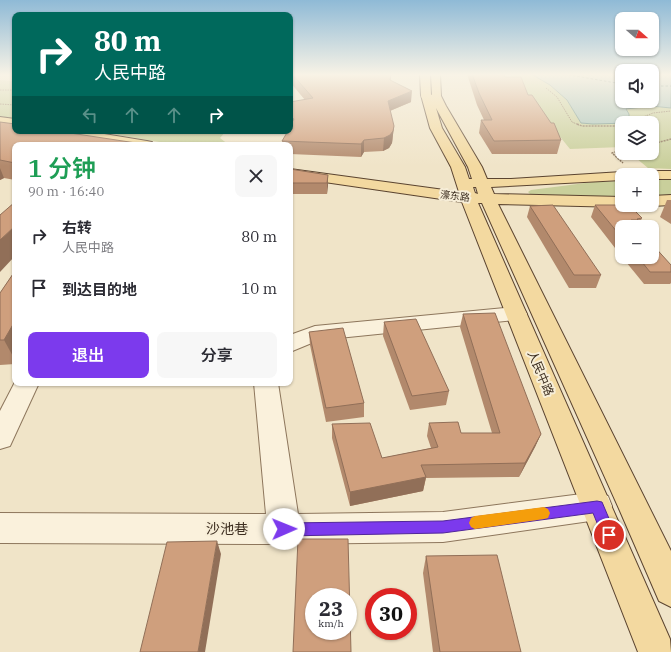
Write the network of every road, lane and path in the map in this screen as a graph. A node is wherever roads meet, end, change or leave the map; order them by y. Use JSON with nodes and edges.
{"nodes":[{"id":1,"x":432,"y":104,"type":"edge"},
{"id":2,"x":439,"y":104,"type":"edge"},
{"id":3,"x":561,"y":104,"type":"edge"},
{"id":4,"x":671,"y":111,"type":"edge"},
{"id":5,"x":646,"y":116,"type":"edge"},
{"id":6,"x":0,"y":121,"type":"edge"},
{"id":7,"x":12,"y":123,"type":"edge"},
{"id":8,"x":615,"y":126,"type":"edge"},
{"id":9,"x":68,"y":134,"type":"edge"},
{"id":10,"x":72,"y":134,"type":"edge"},
{"id":11,"x":671,"y":139,"type":"edge"},
{"id":12,"x":106,"y":142,"type":"edge"},
{"id":13,"x":126,"y":142,"type":"edge"},
{"id":14,"x":659,"y":142,"type":"edge"},
{"id":15,"x":619,"y":160,"type":"edge"},
{"id":16,"x":293,"y":166,"type":"edge"},
{"id":17,"x":627,"y":168,"type":"edge"},
{"id":18,"x":293,"y":174,"type":"edge"},
{"id":19,"x":659,"y":175,"type":"edge"},
{"id":20,"x":671,"y":175,"type":"edge"},
{"id":21,"x":615,"y":177,"type":"edge"},
{"id":22,"x":475,"y":191,"type":"junction"},
{"id":23,"x":671,"y":200,"type":"edge"},
{"id":24,"x":615,"y":201,"type":"edge"},
{"id":25,"x":659,"y":201,"type":"edge"},
{"id":26,"x":516,"y":314,"type":"junction"},
{"id":27,"x":293,"y":343,"type":"edge"},
{"id":28,"x":26,"y":386,"type":"edge"},
{"id":29,"x":266,"y":386,"type":"edge"},
{"id":30,"x":0,"y":438,"type":"edge"},
{"id":31,"x":597,"y":506,"type":"junction"},
{"id":32,"x":0,"y":528,"type":"edge"},
{"id":33,"x":284,"y":529,"type":"junction"},
{"id":34,"x":671,"y":589,"type":"edge"},
{"id":35,"x":657,"y":652,"type":"edge"}],
"edges":[{"from":1,"to":22,"type":"main road","name":"人民中路"},
{"from":2,"to":22,"type":"main road","name":"人民中路"},
{"from":3,"to":8,"type":"path"},
{"from":4,"to":5,"type":"path"},
{"from":6,"to":7,"type":"main road"},
{"from":9,"to":12,"type":"main road"},
{"from":10,"to":13,"type":"main road"},
{"from":11,"to":14,"type":"path"},
{"from":15,"to":17,"type":"path"},
{"from":16,"to":22,"type":"main road","name":"濠东路"},
{"from":18,"to":22,"type":"main road","name":"濠东路"},
{"from":19,"to":20,"type":"main road"},
{"from":21,"to":22,"type":"main road","name":"濠东路"},
{"from":22,"to":24,"type":"main road","name":"濠东路"},
{"from":22,"to":26,"type":"main road","name":"人民中路"},
{"from":22,"to":34,"type":"main road","name":"人民中路"},
{"from":23,"to":25,"type":"main road"},
{"from":26,"to":27,"type":"street"},
{"from":26,"to":31,"type":"main road","name":"人民中路"},
{"from":28,"to":30,"type":"street"},
{"from":29,"to":33,"type":"street"},
{"from":31,"to":33,"type":"street","name":"沙池巷"},
{"from":31,"to":35,"type":"main road","name":"人民中路"},
{"from":32,"to":33,"type":"street","name":"沙池巷"}]}
